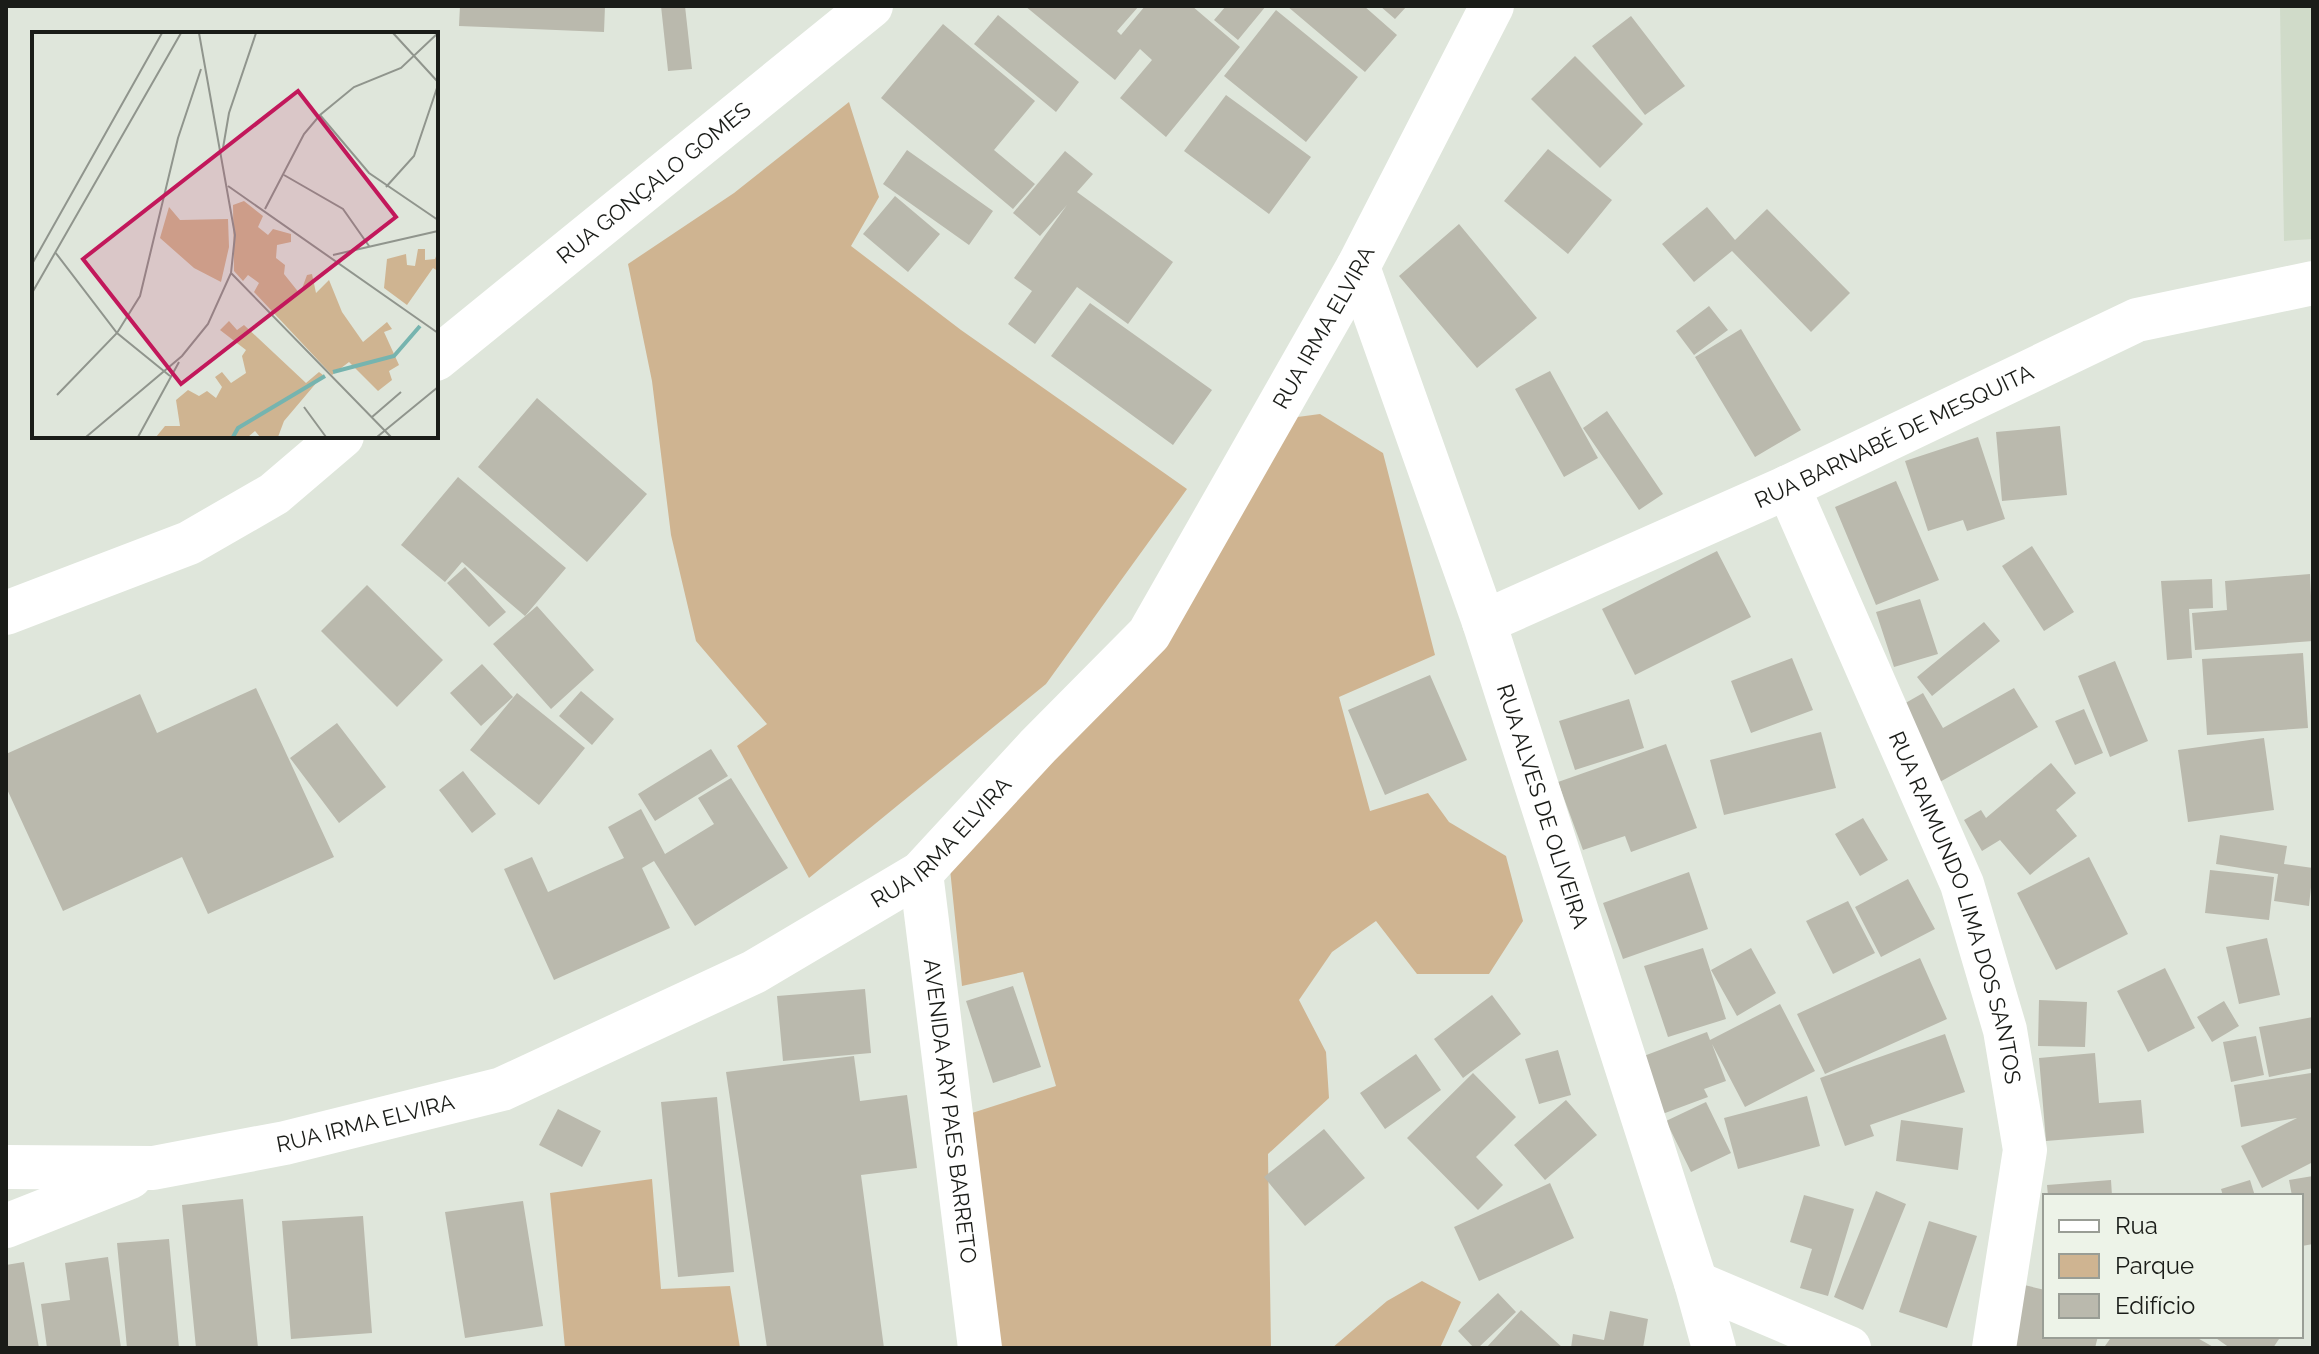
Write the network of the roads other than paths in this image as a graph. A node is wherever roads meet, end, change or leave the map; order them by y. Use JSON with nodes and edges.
{"nodes":[{"id":1,"x":871,"y":6,"type":"edge"},
{"id":2,"x":1493,"y":12,"type":"edge"},
{"id":3,"x":1358,"y":267,"type":"junction"},
{"id":4,"x":2313,"y":283,"type":"edge"},
{"id":5,"x":438,"y":357,"type":"edge"},
{"id":6,"x":340,"y":438,"type":"edge"},
{"id":7,"x":1788,"y":487,"type":"junction"},
{"id":8,"x":6,"y":613,"type":"edge"},
{"id":9,"x":1484,"y":622,"type":"junction"},
{"id":10,"x":921,"y":873,"type":"junction"},
{"id":11,"x":6,"y":1167,"type":"edge"},
{"id":12,"x":153,"y":1168,"type":"junction"},
{"id":13,"x":6,"y":1226,"type":"edge"},
{"id":14,"x":1696,"y":1283,"type":"junction"},
{"id":15,"x":980,"y":1348,"type":"edge"},
{"id":16,"x":1714,"y":1348,"type":"edge"},
{"id":17,"x":1849,"y":1348,"type":"edge"},
{"id":18,"x":1994,"y":1348,"type":"edge"}],
"edges":[{"from":1,"to":5,"type":"street","name":"RUA GONÇALO GOMES"},
{"from":2,"to":3,"type":"street","name":"RUA IRMA ELVIRA"},
{"from":3,"to":9,"type":"street","name":"RUA ALVES DE OLIVEIRA"},
{"from":3,"to":10,"type":"street","name":"RUA IRMA ELVIRA"},
{"from":4,"to":7,"type":"street","name":"RUA BARNABÉ DE MESQUITA"},
{"from":6,"to":8,"type":"street"},
{"from":7,"to":9,"type":"street","name":"RUA BARNABÉ DE MESQUITA"},
{"from":7,"to":18,"type":"street","name":"RUA RAIMUNDO LIMA DOS SANTOS"},
{"from":9,"to":14,"type":"street","name":"RUA ALVES DE OLIVEIRA"},
{"from":10,"to":12,"type":"street","name":"RUA IRMA ELVIRA"},
{"from":10,"to":15,"type":"street","name":"AVENIDA ARY PAES BARRETO"},
{"from":11,"to":12,"type":"street","name":"RUA IRMA ELVIRA"},
{"from":12,"to":13,"type":"street"},
{"from":14,"to":16,"type":"street","name":"RUA ALVES DE OLIVEIRA"},
{"from":14,"to":17,"type":"street"}]}
